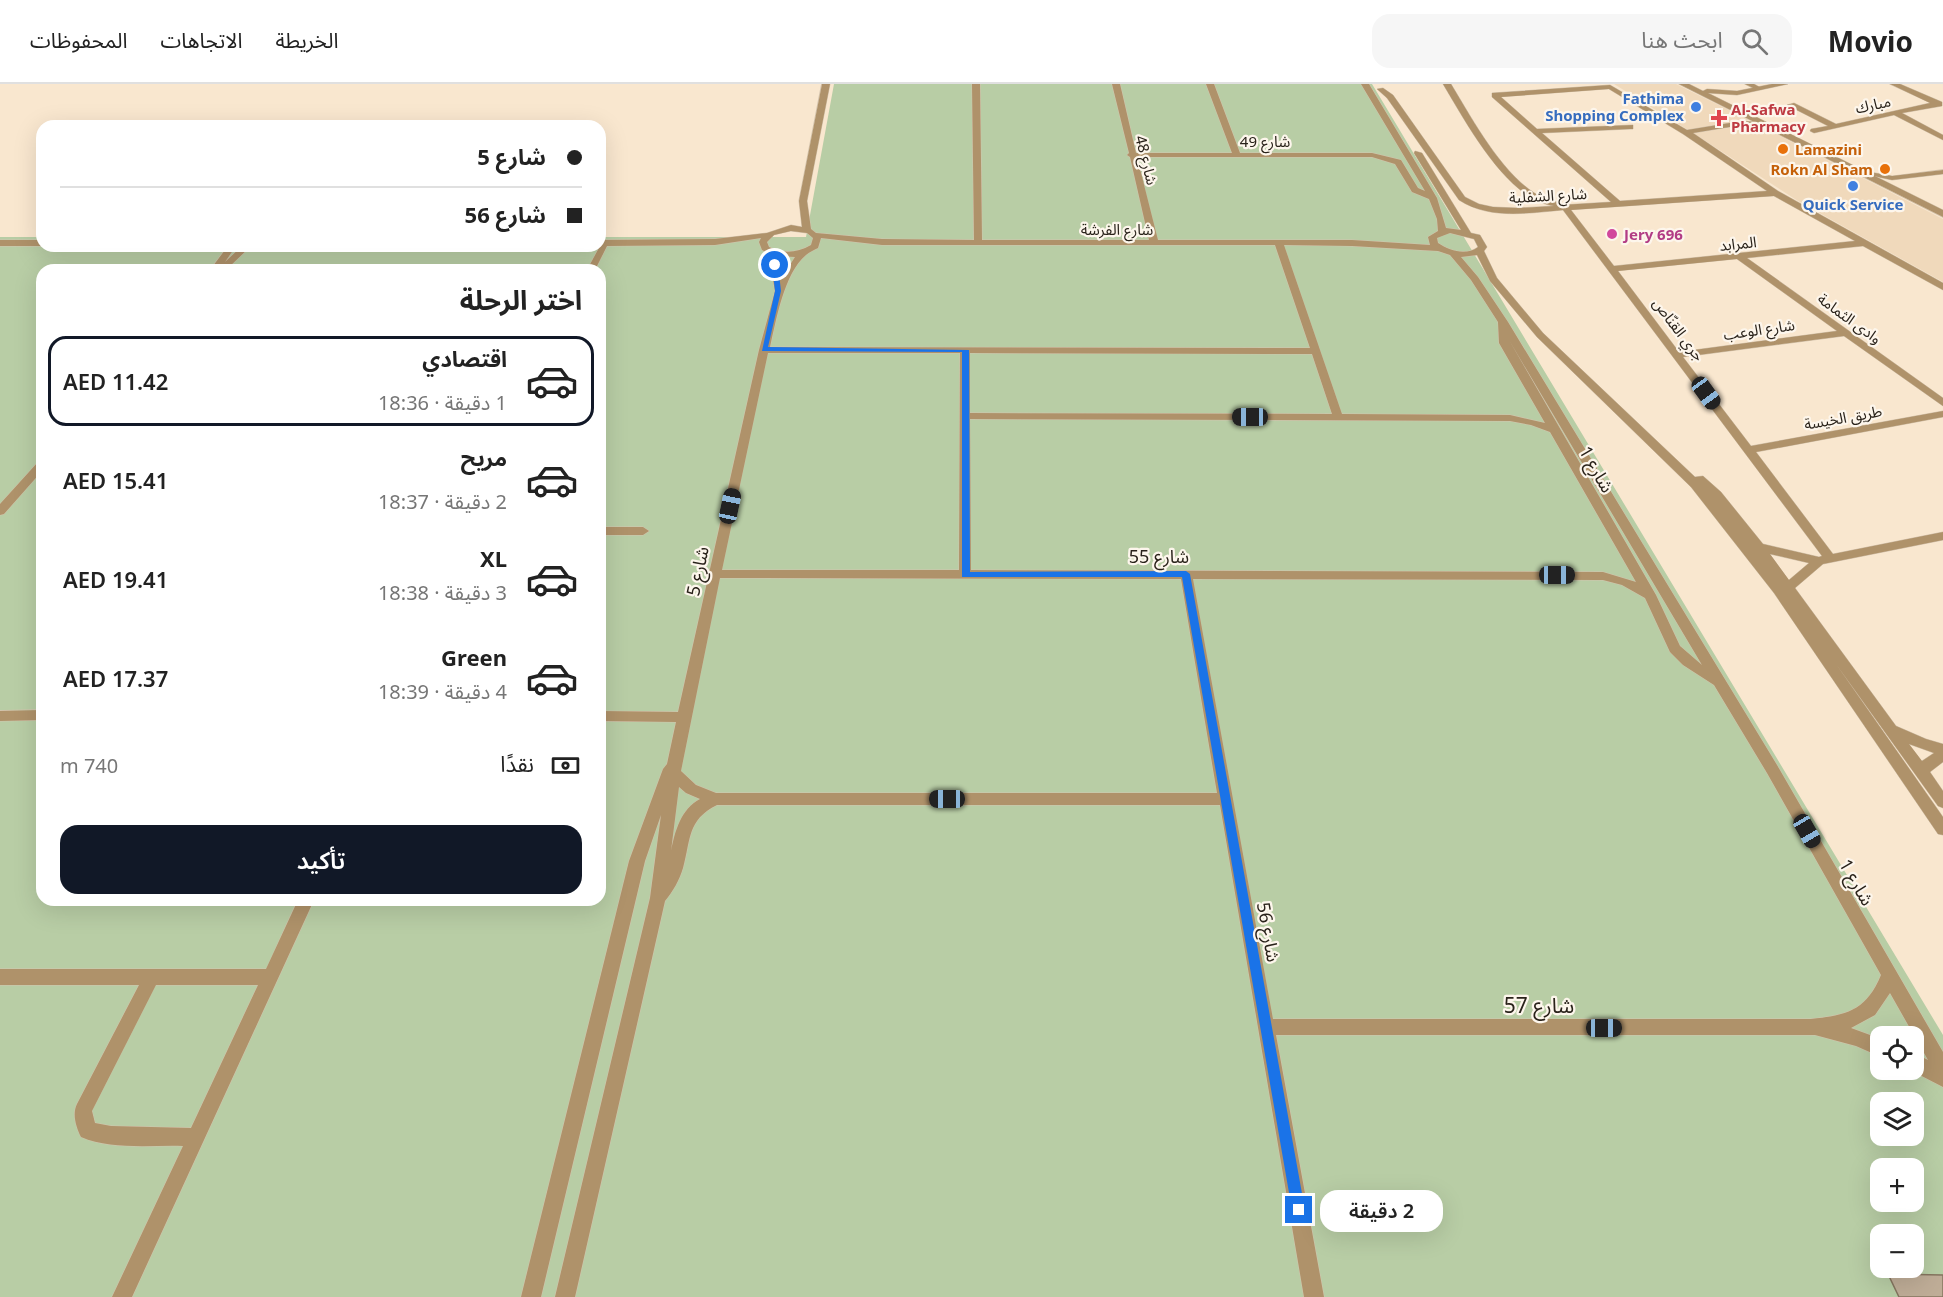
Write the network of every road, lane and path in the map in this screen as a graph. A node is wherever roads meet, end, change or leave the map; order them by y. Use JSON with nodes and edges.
{"nodes":[{"id":1,"x":826,"y":84,"type":"edge"},
{"id":2,"x":976,"y":84,"type":"edge"},
{"id":3,"x":1116,"y":84,"type":"edge"},
{"id":4,"x":1210,"y":84,"type":"edge"},
{"id":5,"x":1365,"y":84,"type":"edge"},
{"id":6,"x":1446,"y":84,"type":"edge"},
{"id":7,"x":1749,"y":84,"type":"edge"},
{"id":8,"x":1784,"y":84,"type":"edge"},
{"id":9,"x":1894,"y":84,"type":"edge"},
{"id":10,"x":1610,"y":86,"type":"edge"},
{"id":11,"x":1687,"y":86,"type":"edge"},
{"id":12,"x":1379,"y":87,"type":"edge"},
{"id":13,"x":1760,"y":89,"type":"junction"},
{"id":14,"x":1737,"y":93,"type":"junction"},
{"id":15,"x":1791,"y":105,"type":"dead end"},
{"id":16,"x":1940,"y":105,"type":"edge"},
{"id":17,"x":1732,"y":108,"type":"junction"},
{"id":18,"x":1896,"y":113,"type":"junction"},
{"id":19,"x":1766,"y":125,"type":"junction"},
{"id":20,"x":1835,"y":126,"type":"junction"},
{"id":21,"x":1630,"y":127,"type":"dead end"},
{"id":22,"x":1535,"y":131,"type":"junction"},
{"id":23,"x":1814,"y":131,"type":"dead end"},
{"id":24,"x":1686,"y":132,"type":"junction"},
{"id":25,"x":1943,"y":138,"type":"edge"},
{"id":26,"x":1131,"y":155,"type":"junction"},
{"id":27,"x":1237,"y":155,"type":"junction"},
{"id":28,"x":1943,"y":172,"type":"edge"},
{"id":29,"x":1864,"y":173,"type":"junction"},
{"id":30,"x":1897,"y":177,"type":"junction"},
{"id":31,"x":1893,"y":188,"type":"junction"},
{"id":32,"x":1775,"y":193,"type":"junction"},
{"id":33,"x":1433,"y":198,"type":"junction"},
{"id":34,"x":803,"y":201,"type":"junction"},
{"id":35,"x":1618,"y":204,"type":"junction"},
{"id":36,"x":1568,"y":208,"type":"junction"},
{"id":37,"x":1943,"y":214,"type":"edge"},
{"id":38,"x":1442,"y":231,"type":"junction"},
{"id":39,"x":811,"y":232,"type":"junction"},
{"id":40,"x":771,"y":233,"type":"junction"},
{"id":41,"x":1467,"y":233,"type":"junction"},
{"id":42,"x":1432,"y":237,"type":"junction"},
{"id":43,"x":697,"y":242,"type":"junction"},
{"id":44,"x":882,"y":242,"type":"junction"},
{"id":45,"x":978,"y":242,"type":"junction"},
{"id":46,"x":0,"y":243,"type":"edge"},
{"id":47,"x":36,"y":243,"type":"edge"},
{"id":48,"x":606,"y":243,"type":"edge"},
{"id":49,"x":1154,"y":243,"type":"junction"},
{"id":50,"x":1279,"y":243,"type":"junction"},
{"id":51,"x":1352,"y":243,"type":"junction"},
{"id":52,"x":1865,"y":243,"type":"junction"},
{"id":53,"x":763,"y":245,"type":"junction"},
{"id":54,"x":1439,"y":248,"type":"junction"},
{"id":55,"x":807,"y":251,"type":"junction"},
{"id":56,"x":227,"y":252,"type":"edge"},
{"id":57,"x":240,"y":252,"type":"edge"},
{"id":58,"x":772,"y":252,"type":"junction"},
{"id":59,"x":1480,"y":252,"type":"junction"},
{"id":60,"x":1452,"y":253,"type":"junction"},
{"id":61,"x":1739,"y":256,"type":"junction"},
{"id":62,"x":218,"y":264,"type":"edge"},
{"id":63,"x":228,"y":264,"type":"edge"},
{"id":64,"x":1613,"y":269,"type":"junction"},
{"id":65,"x":1943,"y":286,"type":"edge"},
{"id":66,"x":778,"y":291,"type":"junction"},
{"id":67,"x":1503,"y":322,"type":"junction"},
{"id":68,"x":1845,"y":333,"type":"junction"},
{"id":69,"x":764,"y":350,"type":"junction"},
{"id":70,"x":965,"y":350,"type":"junction"},
{"id":71,"x":1314,"y":351,"type":"junction"},
{"id":72,"x":1678,"y":355,"type":"junction"},
{"id":73,"x":1943,"y":403,"type":"edge"},
{"id":74,"x":1540,"y":407,"type":"junction"},
{"id":75,"x":1943,"y":414,"type":"edge"},
{"id":76,"x":966,"y":416,"type":"junction"},
{"id":77,"x":1338,"y":417,"type":"junction"},
{"id":78,"x":1510,"y":418,"type":"junction"},
{"id":79,"x":1554,"y":430,"type":"junction"},
{"id":80,"x":1748,"y":450,"type":"junction"},
{"id":81,"x":1681,"y":468,"type":"junction"},
{"id":82,"x":36,"y":471,"type":"edge"},
{"id":83,"x":0,"y":511,"type":"edge"},
{"id":84,"x":606,"y":531,"type":"edge"},
{"id":85,"x":643,"y":531,"type":"dead end"},
{"id":86,"x":1943,"y":536,"type":"edge"},
{"id":87,"x":1759,"y":547,"type":"junction"},
{"id":88,"x":1628,"y":558,"type":"junction"},
{"id":89,"x":1824,"y":560,"type":"junction"},
{"id":90,"x":715,"y":574,"type":"junction"},
{"id":91,"x":1186,"y":574,"type":"junction"},
{"id":92,"x":965,"y":575,"type":"junction"},
{"id":93,"x":1603,"y":576,"type":"junction"},
{"id":94,"x":1789,"y":587,"type":"junction"},
{"id":95,"x":1650,"y":595,"type":"junction"},
{"id":96,"x":1719,"y":682,"type":"junction"},
{"id":97,"x":36,"y":715,"type":"edge"},
{"id":98,"x":0,"y":716,"type":"edge"},
{"id":99,"x":606,"y":716,"type":"edge"},
{"id":100,"x":684,"y":717,"type":"junction"},
{"id":101,"x":1891,"y":729,"type":"junction"},
{"id":102,"x":1943,"y":750,"type":"edge"},
{"id":103,"x":676,"y":753,"type":"junction"},
{"id":104,"x":1943,"y":755,"type":"edge"},
{"id":105,"x":1921,"y":772,"type":"junction"},
{"id":106,"x":674,"y":774,"type":"junction"},
{"id":107,"x":715,"y":799,"type":"junction"},
{"id":108,"x":1226,"y":799,"type":"junction"},
{"id":109,"x":1943,"y":802,"type":"edge"},
{"id":110,"x":1943,"y":828,"type":"edge"},
{"id":111,"x":658,"y":898,"type":"junction"},
{"id":112,"x":303,"y":906,"type":"edge"},
{"id":113,"x":1889,"y":975,"type":"junction"},
{"id":114,"x":0,"y":977,"type":"edge"},
{"id":115,"x":271,"y":977,"type":"junction"},
{"id":116,"x":151,"y":978,"type":"junction"},
{"id":117,"x":1266,"y":1027,"type":"junction"},
{"id":118,"x":1811,"y":1027,"type":"junction"},
{"id":119,"x":1870,"y":1044,"type":"edge"},
{"id":120,"x":1924,"y":1068,"type":"edge"},
{"id":121,"x":1943,"y":1069,"type":"edge"},
{"id":122,"x":1943,"y":1078,"type":"edge"},
{"id":123,"x":197,"y":1137,"type":"junction"},
{"id":124,"x":125,"y":1294,"type":"edge"},
{"id":125,"x":531,"y":1297,"type":"edge"},
{"id":126,"x":565,"y":1297,"type":"edge"},
{"id":127,"x":1314,"y":1297,"type":"edge"}],
"edges":[{"from":1,"to":34,"type":"street"},
{"from":2,"to":45,"type":"street"},
{"from":3,"to":26,"type":"street","name":"شارع 48"},
{"from":4,"to":27,"type":"street"},
{"from":5,"to":33,"type":"street"},
{"from":6,"to":36,"type":"street"},
{"from":7,"to":13,"type":"street"},
{"from":8,"to":13,"type":"street"},
{"from":9,"to":16,"type":"street"},
{"from":10,"to":22,"type":"street"},
{"from":10,"to":24,"type":"street"},
{"from":11,"to":14,"type":"street"},
{"from":11,"to":17,"type":"street"},
{"from":12,"to":36,"type":"street","name":"شارع الشفلية"},
{"from":12,"to":41,"type":"street"},
{"from":13,"to":14,"type":"street"},
{"from":14,"to":17,"type":"street"},
{"from":15,"to":20,"type":"street"},
{"from":16,"to":18,"type":"street","name":"مبارك"},
{"from":17,"to":19,"type":"street"},
{"from":18,"to":20,"type":"street","name":"مبارك"},
{"from":18,"to":25,"type":"street"},
{"from":19,"to":24,"type":"street"},
{"from":19,"to":29,"type":"street"},
{"from":20,"to":23,"type":"street","name":"مبارك"},
{"from":21,"to":22,"type":"street"},
{"from":22,"to":35,"type":"street"},
{"from":24,"to":32,"type":"street"},
{"from":26,"to":27,"type":"street","name":"شارع 49"},
{"from":26,"to":49,"type":"street","name":"شارع 48"},
{"from":27,"to":33,"type":"street","name":"شارع 49"},
{"from":28,"to":30,"type":"street"},
{"from":29,"to":30,"type":"street"},
{"from":29,"to":31,"type":"street"},
{"from":30,"to":31,"type":"street"},
{"from":31,"to":37,"type":"street"},
{"from":32,"to":35,"type":"street","name":"شارع الشفلية"},
{"from":32,"to":52,"type":"street"},
{"from":33,"to":38,"type":"street"},
{"from":34,"to":39,"type":"street"},
{"from":34,"to":40,"type":"street"},
{"from":35,"to":36,"type":"street","name":"شارع الشفلية"},
{"from":36,"to":64,"type":"street","name":"جري القنّاص"},
{"from":38,"to":41,"type":"street"},
{"from":38,"to":42,"type":"street"},
{"from":39,"to":40,"type":"street","name":"شارع الفرشة"},
{"from":39,"to":44,"type":"street","name":"شارع الفرشة"},
{"from":39,"to":55,"type":"street","name":"شارع 5"},
{"from":40,"to":43,"type":"street"},
{"from":40,"to":53,"type":"street"},
{"from":41,"to":59,"type":"street"},
{"from":42,"to":51,"type":"street","name":"شارع الفرشة"},
{"from":42,"to":54,"type":"street"},
{"from":43,"to":48,"type":"street"},
{"from":43,"to":53,"type":"street"},
{"from":44,"to":45,"type":"street","name":"شارع الفرشة"},
{"from":44,"to":55,"type":"street","name":"شارع الفرشة"},
{"from":45,"to":49,"type":"street","name":"شارع الفرشة"},
{"from":46,"to":47,"type":"street"},
{"from":49,"to":50,"type":"street","name":"شارع الفرشة"},
{"from":50,"to":51,"type":"street","name":"شارع الفرشة"},
{"from":50,"to":71,"type":"street"},
{"from":51,"to":54,"type":"street","name":"شارع الفرشة"},
{"from":52,"to":61,"type":"street","name":"المرابد"},
{"from":52,"to":65,"type":"street"},
{"from":53,"to":58,"type":"street"},
{"from":54,"to":60,"type":"street","name":"شارع الفرشة"},
{"from":55,"to":58,"type":"street","name":"شارع الفرشة"},
{"from":55,"to":66,"type":"street","name":"شارع 5"},
{"from":56,"to":62,"type":"street"},
{"from":57,"to":63,"type":"street"},
{"from":58,"to":66,"type":"street","name":"شارع 5"},
{"from":59,"to":60,"type":"street"},
{"from":59,"to":81,"type":"street"},
{"from":60,"to":67,"type":"street","name":"شارع 1"},
{"from":61,"to":64,"type":"street","name":"المرابد"},
{"from":61,"to":68,"type":"street","name":"وادى الثمامة"},
{"from":64,"to":72,"type":"street","name":"جري القنّاص"},
{"from":66,"to":69,"type":"street","name":"شارع 5"},
{"from":67,"to":74,"type":"street","name":"شارع 1"},
{"from":67,"to":96,"type":"street","name":"شارع 1"},
{"from":68,"to":72,"type":"street","name":"شارع الوعب"},
{"from":68,"to":73,"type":"street","name":"وادى الثمامة"},
{"from":69,"to":70,"type":"street"},
{"from":69,"to":90,"type":"street","name":"شارع 5"},
{"from":70,"to":71,"type":"street"},
{"from":70,"to":76,"type":"street"},
{"from":71,"to":77,"type":"street"},
{"from":72,"to":80,"type":"street","name":"جري القنّاص"},
{"from":74,"to":78,"type":"street"},
{"from":74,"to":79,"type":"street","name":"شارع 1"},
{"from":75,"to":80,"type":"street","name":"طريق الخيسة"},
{"from":76,"to":77,"type":"street"},
{"from":76,"to":92,"type":"street"},
{"from":77,"to":78,"type":"street"},
{"from":78,"to":79,"type":"street"},
{"from":79,"to":88,"type":"street","name":"شارع 1"},
{"from":80,"to":89,"type":"street","name":"جري القنّاص"},
{"from":81,"to":87,"type":"street"},
{"from":81,"to":110,"type":"street"},
{"from":82,"to":83,"type":"street"},
{"from":84,"to":85,"type":"street"},
{"from":86,"to":89,"type":"street"},
{"from":87,"to":89,"type":"street"},
{"from":87,"to":94,"type":"street"},
{"from":88,"to":93,"type":"street"},
{"from":88,"to":95,"type":"street","name":"شارع 1"},
{"from":89,"to":94,"type":"street"},
{"from":90,"to":92,"type":"street","name":"شارع 55"},
{"from":90,"to":100,"type":"street","name":"شارع 5"},
{"from":91,"to":92,"type":"street","name":"شارع 55"},
{"from":91,"to":93,"type":"street","name":"شارع 55"},
{"from":91,"to":108,"type":"street","name":"شارع 56"},
{"from":93,"to":95,"type":"street","name":"شارع 55"},
{"from":94,"to":101,"type":"street"},
{"from":95,"to":96,"type":"street","name":"شارع 1"},
{"from":96,"to":113,"type":"street","name":"شارع 1"},
{"from":97,"to":98,"type":"street"},
{"from":99,"to":100,"type":"street"},
{"from":100,"to":103,"type":"street","name":"شارع 5"},
{"from":101,"to":102,"type":"street"},
{"from":101,"to":105,"type":"street"},
{"from":103,"to":106,"type":"street"},
{"from":103,"to":125,"type":"street"},
{"from":104,"to":105,"type":"street"},
{"from":105,"to":109,"type":"street"},
{"from":106,"to":107,"type":"street"},
{"from":106,"to":111,"type":"street"},
{"from":107,"to":108,"type":"street"},
{"from":107,"to":111,"type":"street"},
{"from":108,"to":117,"type":"street","name":"شارع 56"},
{"from":111,"to":126,"type":"street"},
{"from":112,"to":115,"type":"street"},
{"from":113,"to":118,"type":"street","name":"شارع 57"},
{"from":113,"to":121,"type":"street","name":"شارع 1"},
{"from":114,"to":116,"type":"street"},
{"from":115,"to":116,"type":"street"},
{"from":115,"to":123,"type":"street"},
{"from":116,"to":123,"type":"street"},
{"from":117,"to":118,"type":"street","name":"شارع 57"},
{"from":117,"to":127,"type":"street","name":"شارع 56"},
{"from":118,"to":119,"type":"street","name":"شارع 57"},
{"from":120,"to":122,"type":"street"},
{"from":123,"to":124,"type":"street"}]}
